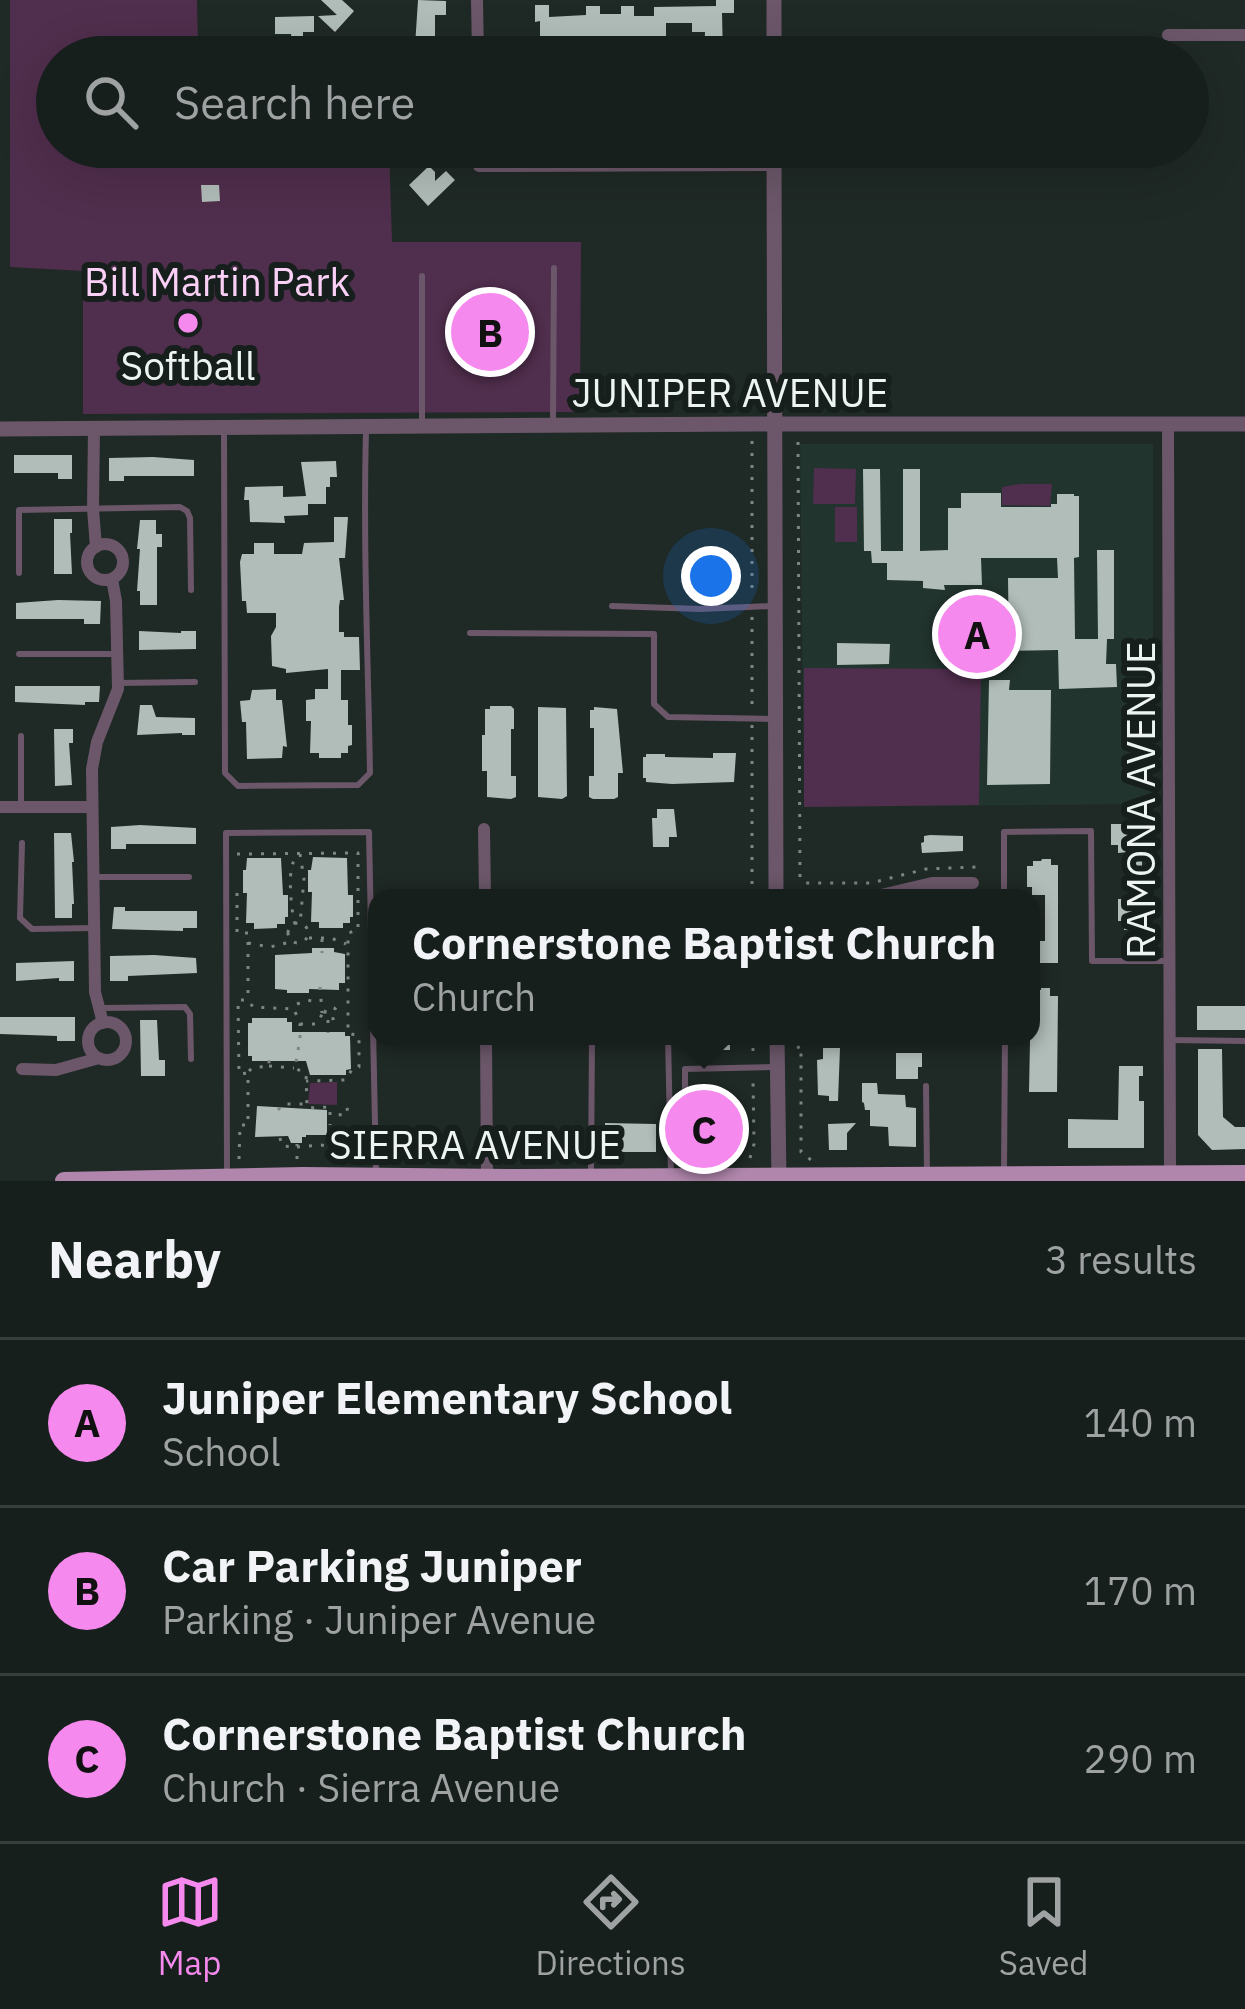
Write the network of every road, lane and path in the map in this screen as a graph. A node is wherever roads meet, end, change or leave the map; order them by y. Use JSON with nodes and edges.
{"nodes":[{"id":1,"x":477,"y":0,"type":"edge"},
{"id":2,"x":774,"y":0,"type":"edge"},
{"id":3,"x":1168,"y":35,"type":"dead end"},
{"id":4,"x":1245,"y":35,"type":"edge"},
{"id":5,"x":478,"y":36,"type":"edge"},
{"id":6,"x":774,"y":36,"type":"edge"},
{"id":7,"x":774,"y":168,"type":"edge"},
{"id":8,"x":554,"y":268,"type":"dead end"},
{"id":9,"x":422,"y":276,"type":"dead end"},
{"id":10,"x":777,"y":424,"type":"junction"},
{"id":11,"x":1168,"y":424,"type":"junction"},
{"id":12,"x":1245,"y":424,"type":"edge"},
{"id":13,"x":553,"y":425,"type":"junction"},
{"id":14,"x":367,"y":426,"type":"junction"},
{"id":15,"x":422,"y":426,"type":"junction"},
{"id":16,"x":94,"y":428,"type":"junction"},
{"id":17,"x":224,"y":428,"type":"junction"},
{"id":18,"x":0,"y":429,"type":"edge"},
{"id":19,"x":752,"y":441,"type":"dead end"},
{"id":20,"x":798,"y":442,"type":"dead end"},
{"id":21,"x":93,"y":509,"type":"junction"},
{"id":22,"x":96,"y":547,"type":"junction"},
{"id":23,"x":19,"y":573,"type":"dead end"},
{"id":24,"x":112,"y":579,"type":"junction"},
{"id":25,"x":191,"y":590,"type":"dead end"},
{"id":26,"x":612,"y":606,"type":"dead end"},
{"id":27,"x":776,"y":606,"type":"junction"},
{"id":28,"x":752,"y":607,"type":"junction"},
{"id":29,"x":470,"y":633,"type":"dead end"},
{"id":30,"x":19,"y":654,"type":"dead end"},
{"id":31,"x":118,"y":654,"type":"junction"},
{"id":32,"x":118,"y":682,"type":"junction"},
{"id":33,"x":195,"y":682,"type":"dead end"},
{"id":34,"x":776,"y":718,"type":"junction"},
{"id":35,"x":752,"y":719,"type":"junction"},
{"id":36,"x":21,"y":736,"type":"dead end"},
{"id":37,"x":0,"y":807,"type":"edge"},
{"id":38,"x":21,"y":807,"type":"junction"},
{"id":39,"x":92,"y":807,"type":"junction"},
{"id":40,"x":484,"y":829,"type":"dead end"},
{"id":41,"x":22,"y":843,"type":"dead end"},
{"id":42,"x":236,"y":854,"type":"dead end"},
{"id":43,"x":300,"y":855,"type":"junction"},
{"id":44,"x":976,"y":867,"type":"dead end"},
{"id":45,"x":93,"y":877,"type":"junction"},
{"id":46,"x":189,"y":877,"type":"dead end"},
{"id":47,"x":292,"y":882,"type":"junction"},
{"id":48,"x":278,"y":883,"type":"dead end"},
{"id":49,"x":973,"y":883,"type":"dead end"},
{"id":50,"x":370,"y":889,"type":"edge"},
{"id":51,"x":485,"y":889,"type":"edge"},
{"id":52,"x":752,"y":889,"type":"edge"},
{"id":53,"x":776,"y":889,"type":"edge"},
{"id":54,"x":906,"y":889,"type":"edge"},
{"id":55,"x":1004,"y":889,"type":"edge"},
{"id":56,"x":237,"y":893,"type":"dead end"},
{"id":57,"x":303,"y":905,"type":"junction"},
{"id":58,"x":315,"y":905,"type":"dead end"},
{"id":59,"x":297,"y":923,"type":"junction"},
{"id":60,"x":94,"y":928,"type":"junction"},
{"id":61,"x":307,"y":938,"type":"junction"},
{"id":62,"x":322,"y":939,"type":"junction"},
{"id":63,"x":291,"y":941,"type":"junction"},
{"id":64,"x":248,"y":943,"type":"junction"},
{"id":65,"x":347,"y":945,"type":"junction"},
{"id":66,"x":322,"y":953,"type":"dead end"},
{"id":67,"x":1170,"y":961,"type":"junction"},
{"id":68,"x":320,"y":987,"type":"dead end"},
{"id":69,"x":296,"y":990,"type":"dead end"},
{"id":70,"x":248,"y":1000,"type":"junction"},
{"id":71,"x":320,"y":1004,"type":"junction"},
{"id":72,"x":296,"y":1007,"type":"junction"},
{"id":73,"x":99,"y":1008,"type":"junction"},
{"id":74,"x":325,"y":1015,"type":"junction"},
{"id":75,"x":103,"y":1023,"type":"junction"},
{"id":76,"x":300,"y":1024,"type":"junction"},
{"id":77,"x":328,"y":1033,"type":"dead end"},
{"id":78,"x":1170,"y":1040,"type":"junction"},
{"id":79,"x":1245,"y":1040,"type":"edge"},
{"id":80,"x":373,"y":1045,"type":"edge"},
{"id":81,"x":486,"y":1045,"type":"edge"},
{"id":82,"x":592,"y":1045,"type":"edge"},
{"id":83,"x":669,"y":1045,"type":"edge"},
{"id":84,"x":753,"y":1045,"type":"edge"},
{"id":85,"x":777,"y":1045,"type":"edge"},
{"id":86,"x":797,"y":1045,"type":"edge"},
{"id":87,"x":1004,"y":1045,"type":"edge"},
{"id":88,"x":100,"y":1058,"type":"junction"},
{"id":89,"x":191,"y":1059,"type":"dead end"},
{"id":90,"x":296,"y":1067,"type":"junction"},
{"id":91,"x":777,"y":1067,"type":"junction"},
{"id":92,"x":753,"y":1068,"type":"junction"},
{"id":93,"x":22,"y":1070,"type":"dead end"},
{"id":94,"x":248,"y":1073,"type":"junction"},
{"id":95,"x":328,"y":1073,"type":"dead end"},
{"id":96,"x":306,"y":1081,"type":"junction"},
{"id":97,"x":328,"y":1081,"type":"junction"},
{"id":98,"x":926,"y":1087,"type":"dead end"},
{"id":99,"x":307,"y":1104,"type":"junction"},
{"id":100,"x":350,"y":1109,"type":"dead end"},
{"id":101,"x":278,"y":1110,"type":"dead end"},
{"id":102,"x":330,"y":1125,"type":"dead end"},
{"id":103,"x":341,"y":1130,"type":"junction"},
{"id":104,"x":351,"y":1130,"type":"dead end"},
{"id":105,"x":330,"y":1136,"type":"dead end"},
{"id":106,"x":280,"y":1138,"type":"dead end"},
{"id":107,"x":297,"y":1146,"type":"junction"},
{"id":108,"x":330,"y":1148,"type":"junction"},
{"id":109,"x":805,"y":1157,"type":"dead end"},
{"id":110,"x":750,"y":1158,"type":"dead end"},
{"id":111,"x":238,"y":1159,"type":"dead end"},
{"id":112,"x":297,"y":1159,"type":"dead end"},
{"id":113,"x":330,"y":1159,"type":"dead end"},
{"id":114,"x":1171,"y":1174,"type":"junction"},
{"id":115,"x":1245,"y":1174,"type":"edge"},
{"id":116,"x":1004,"y":1175,"type":"junction"},
{"id":117,"x":376,"y":1176,"type":"junction"},
{"id":118,"x":227,"y":1177,"type":"junction"},
{"id":119,"x":927,"y":1177,"type":"junction"},
{"id":120,"x":487,"y":1178,"type":"junction"},
{"id":121,"x":591,"y":1178,"type":"junction"},
{"id":122,"x":678,"y":1178,"type":"junction"},
{"id":123,"x":779,"y":1179,"type":"edge"},
{"id":124,"x":64,"y":1181,"type":"edge"}],
"edges":[{"from":1,"to":5,"type":"street"},
{"from":2,"to":6,"type":"street"},
{"from":3,"to":4,"type":"street"},
{"from":7,"to":10,"type":"street"},
{"from":8,"to":13,"type":"lane"},
{"from":9,"to":15,"type":"lane"},
{"from":10,"to":11,"type":"street","name":"JUNIPER AVENUE"},
{"from":10,"to":13,"type":"street","name":"JUNIPER AVENUE"},
{"from":10,"to":27,"type":"street"},
{"from":11,"to":12,"type":"street","name":"JUNIPER AVENUE"},
{"from":11,"to":67,"type":"street","name":"RAMONA AVENUE"},
{"from":13,"to":15,"type":"street","name":"JUNIPER AVENUE"},
{"from":14,"to":15,"type":"street","name":"JUNIPER AVENUE"},
{"from":14,"to":17,"type":"street","name":"JUNIPER AVENUE"},
{"from":14,"to":17,"type":"lane"},
{"from":16,"to":17,"type":"street","name":"JUNIPER AVENUE"},
{"from":16,"to":18,"type":"street","name":"JUNIPER AVENUE"},
{"from":16,"to":21,"type":"street"},
{"from":19,"to":28,"type":"path"},
{"from":20,"to":44,"type":"path"},
{"from":21,"to":22,"type":"street"},
{"from":21,"to":23,"type":"lane"},
{"from":21,"to":25,"type":"lane"},
{"from":22,"to":24,"type":"street"},
{"from":22,"to":24,"type":"street"},
{"from":24,"to":31,"type":"street"},
{"from":26,"to":28,"type":"lane"},
{"from":27,"to":28,"type":"lane"},
{"from":27,"to":34,"type":"street"},
{"from":28,"to":35,"type":"path"},
{"from":29,"to":35,"type":"lane"},
{"from":30,"to":31,"type":"lane"},
{"from":31,"to":32,"type":"street"},
{"from":32,"to":33,"type":"lane"},
{"from":32,"to":39,"type":"street"},
{"from":34,"to":35,"type":"lane"},
{"from":34,"to":53,"type":"street"},
{"from":35,"to":52,"type":"path"},
{"from":36,"to":38,"type":"lane"},
{"from":37,"to":38,"type":"street"},
{"from":38,"to":39,"type":"street"},
{"from":39,"to":45,"type":"street"},
{"from":40,"to":51,"type":"street"},
{"from":41,"to":60,"type":"lane"},
{"from":42,"to":43,"type":"path"},
{"from":43,"to":47,"type":"path"},
{"from":43,"to":57,"type":"path"},
{"from":43,"to":65,"type":"path"},
{"from":45,"to":46,"type":"lane"},
{"from":45,"to":60,"type":"street"},
{"from":47,"to":48,"type":"path"},
{"from":47,"to":59,"type":"path"},
{"from":49,"to":54,"type":"street"},
{"from":50,"to":118,"type":"lane"},
{"from":55,"to":67,"type":"lane"},
{"from":56,"to":64,"type":"path"},
{"from":57,"to":58,"type":"path"},
{"from":57,"to":59,"type":"path"},
{"from":59,"to":61,"type":"path"},
{"from":59,"to":63,"type":"path"},
{"from":60,"to":73,"type":"street"},
{"from":61,"to":62,"type":"path"},
{"from":61,"to":63,"type":"path"},
{"from":62,"to":65,"type":"path"},
{"from":62,"to":66,"type":"path"},
{"from":63,"to":64,"type":"path"},
{"from":64,"to":70,"type":"path"},
{"from":65,"to":97,"type":"path"},
{"from":67,"to":78,"type":"street","name":"RAMONA AVENUE"},
{"from":68,"to":71,"type":"path"},
{"from":69,"to":72,"type":"path"},
{"from":70,"to":72,"type":"path"},
{"from":70,"to":94,"type":"path"},
{"from":71,"to":72,"type":"path"},
{"from":71,"to":74,"type":"path"},
{"from":72,"to":76,"type":"path"},
{"from":73,"to":75,"type":"street"},
{"from":73,"to":89,"type":"lane"},
{"from":74,"to":76,"type":"path"},
{"from":74,"to":77,"type":"path"},
{"from":75,"to":88,"type":"street"},
{"from":75,"to":88,"type":"street"},
{"from":76,"to":90,"type":"path"},
{"from":78,"to":79,"type":"lane"},
{"from":78,"to":114,"type":"street","name":"RAMONA AVENUE"},
{"from":80,"to":117,"type":"lane"},
{"from":81,"to":120,"type":"street"},
{"from":82,"to":121,"type":"lane"},
{"from":83,"to":122,"type":"lane"},
{"from":84,"to":92,"type":"path"},
{"from":85,"to":91,"type":"street"},
{"from":86,"to":109,"type":"path"},
{"from":87,"to":116,"type":"lane"},
{"from":88,"to":93,"type":"street"},
{"from":90,"to":94,"type":"path"},
{"from":90,"to":96,"type":"path"},
{"from":91,"to":92,"type":"lane"},
{"from":91,"to":123,"type":"street"},
{"from":92,"to":110,"type":"path"},
{"from":92,"to":122,"type":"lane"},
{"from":94,"to":111,"type":"path"},
{"from":95,"to":97,"type":"path"},
{"from":96,"to":97,"type":"path"},
{"from":96,"to":99,"type":"path"},
{"from":98,"to":119,"type":"lane"},
{"from":99,"to":101,"type":"path"},
{"from":99,"to":102,"type":"path"},
{"from":100,"to":103,"type":"path"},
{"from":103,"to":104,"type":"path"},
{"from":103,"to":108,"type":"path"},
{"from":105,"to":108,"type":"path"},
{"from":106,"to":107,"type":"path"},
{"from":107,"to":108,"type":"path"},
{"from":107,"to":112,"type":"path"},
{"from":108,"to":113,"type":"path"},
{"from":114,"to":115,"type":"main road","name":"SIERRA AVENUE"},
{"from":114,"to":116,"type":"main road","name":"SIERRA AVENUE"},
{"from":116,"to":119,"type":"main road","name":"SIERRA AVENUE"},
{"from":117,"to":118,"type":"main road","name":"SIERRA AVENUE"},
{"from":117,"to":120,"type":"main road","name":"SIERRA AVENUE"},
{"from":118,"to":124,"type":"main road","name":"SIERRA AVENUE"},
{"from":119,"to":123,"type":"main road","name":"SIERRA AVENUE"},
{"from":120,"to":121,"type":"main road","name":"SIERRA AVENUE"},
{"from":121,"to":122,"type":"main road","name":"SIERRA AVENUE"},
{"from":122,"to":123,"type":"main road","name":"SIERRA AVENUE"}]}
